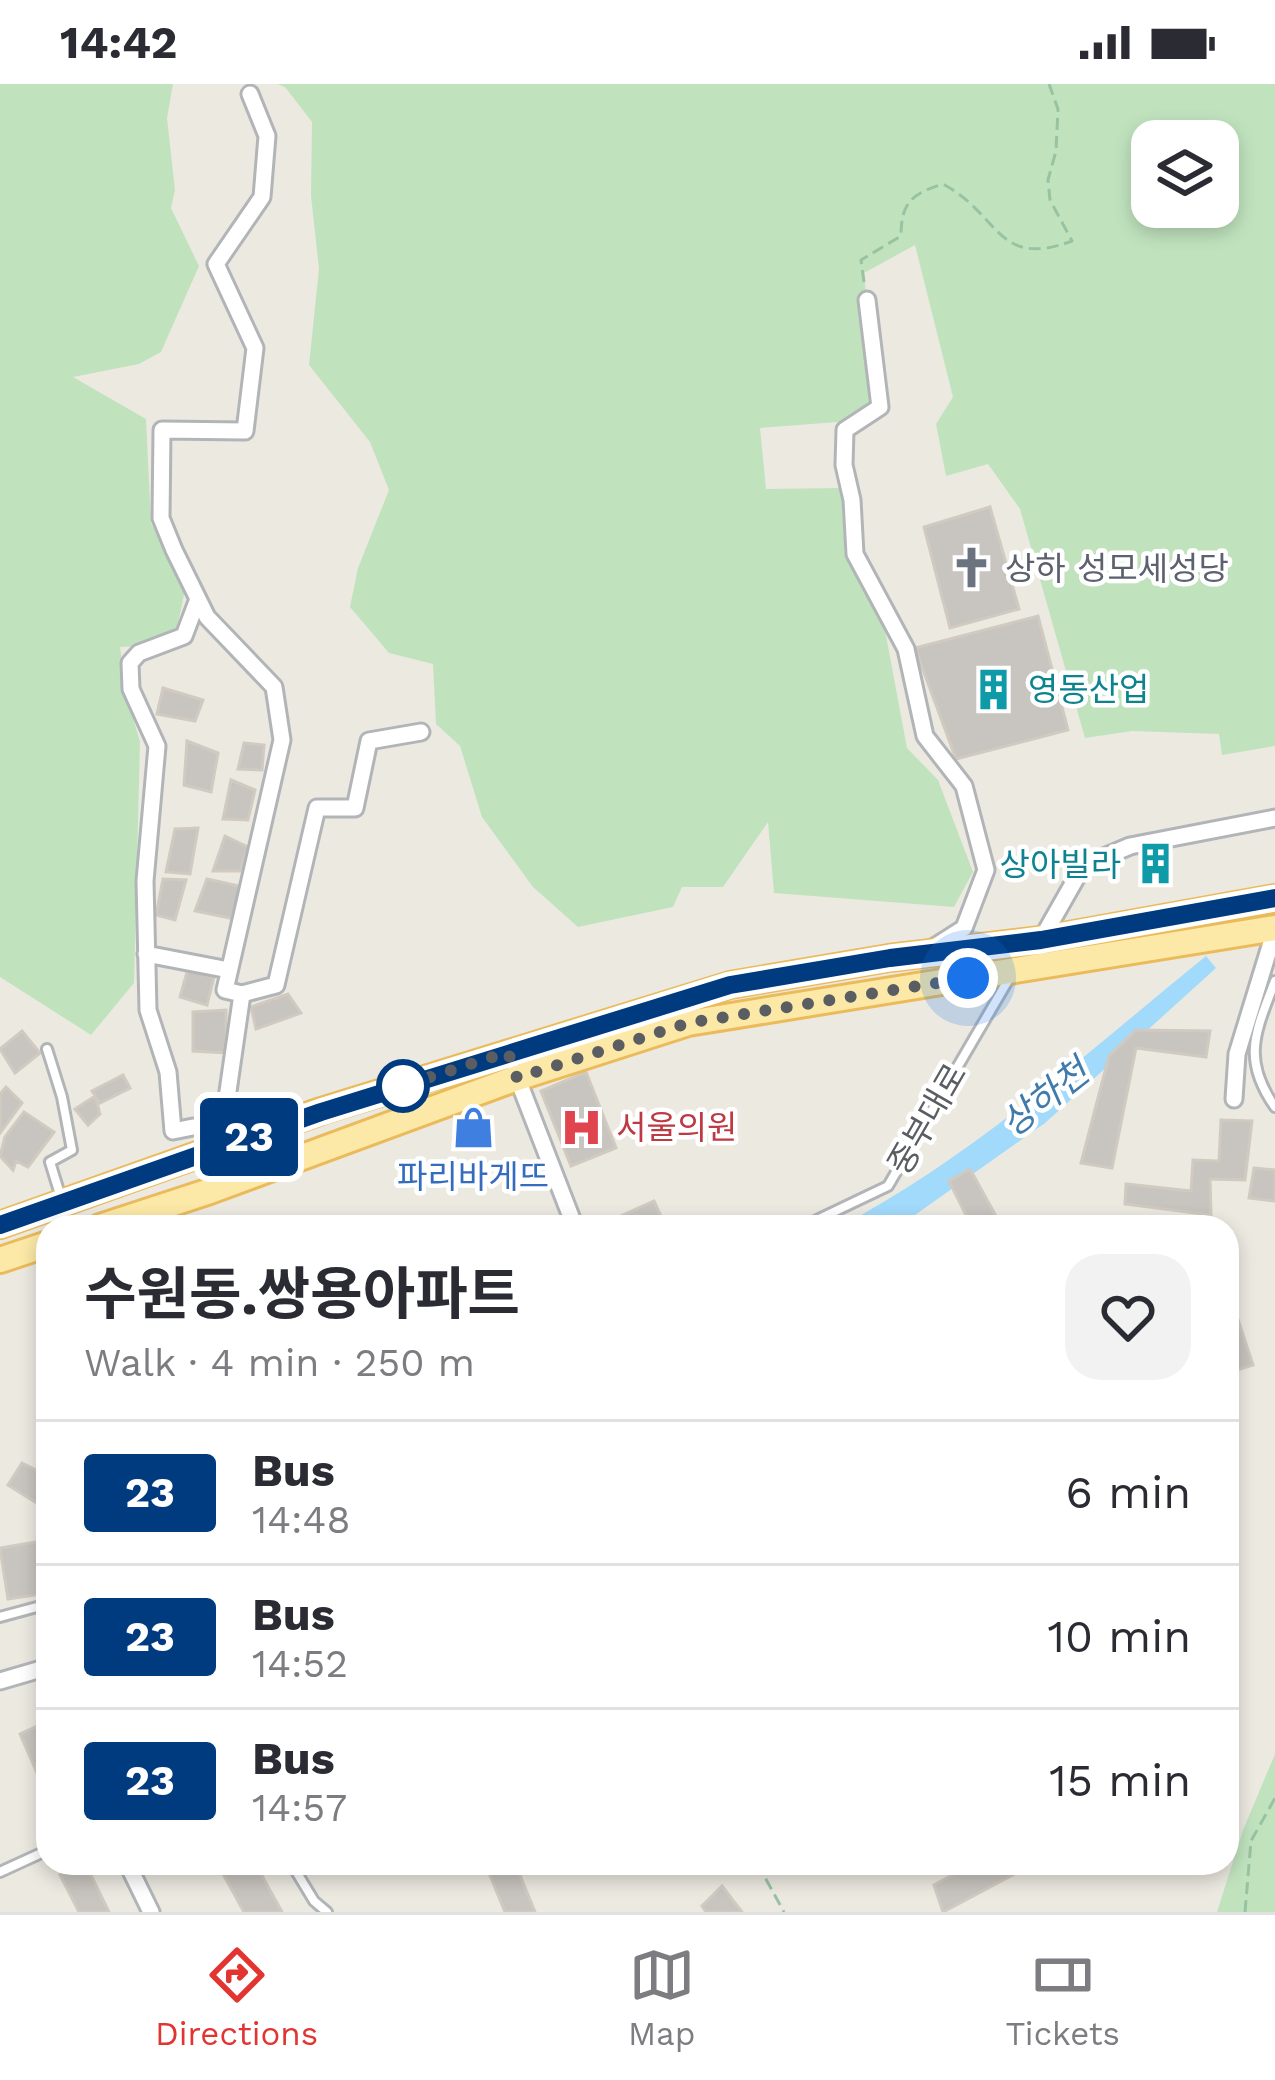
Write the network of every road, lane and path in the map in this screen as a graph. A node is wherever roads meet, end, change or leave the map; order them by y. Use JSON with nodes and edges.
{"nodes":[{"id":1,"x":1049,"y":84,"type":"edge"},
{"id":2,"x":250,"y":94,"type":"dead end"},
{"id":3,"x":867,"y":300,"type":"joint"},
{"id":4,"x":198,"y":599,"type":"junction"},
{"id":5,"x":421,"y":731,"type":"dead end"},
{"id":6,"x":1275,"y":818,"type":"edge"},
{"id":7,"x":1275,"y":897,"type":"edge"},
{"id":8,"x":964,"y":928,"type":"junction"},
{"id":9,"x":1275,"y":929,"type":"edge"},
{"id":10,"x":1041,"y":940,"type":"junction"},
{"id":11,"x":1011,"y":944,"type":"junction"},
{"id":12,"x":146,"y":954,"type":"junction"},
{"id":13,"x":922,"y":954,"type":"junction"},
{"id":14,"x":229,"y":970,"type":"junction"},
{"id":15,"x":1014,"y":970,"type":"junction"},
{"id":16,"x":1275,"y":981,"type":"edge"},
{"id":17,"x":242,"y":994,"type":"junction"},
{"id":18,"x":47,"y":1049,"type":"dead end"},
{"id":19,"x":508,"y":1052,"type":"junction"},
{"id":20,"x":517,"y":1078,"type":"junction"},
{"id":21,"x":1234,"y":1100,"type":"dead end"},
{"id":22,"x":1275,"y":1107,"type":"edge"},
{"id":23,"x":193,"y":1127,"type":"dead end"},
{"id":24,"x":220,"y":1147,"type":"junction"},
{"id":25,"x":63,"y":1203,"type":"junction"},
{"id":26,"x":137,"y":1215,"type":"edge"},
{"id":27,"x":570,"y":1215,"type":"edge"},
{"id":28,"x":827,"y":1215,"type":"edge"},
{"id":29,"x":0,"y":1225,"type":"edge"},
{"id":30,"x":36,"y":1248,"type":"edge"},
{"id":31,"x":0,"y":1260,"type":"edge"},
{"id":32,"x":36,"y":1607,"type":"edge"},
{"id":33,"x":0,"y":1617,"type":"edge"},
{"id":34,"x":36,"y":1670,"type":"edge"},
{"id":35,"x":0,"y":1681,"type":"edge"},
{"id":36,"x":1275,"y":1798,"type":"edge"},
{"id":37,"x":36,"y":1856,"type":"edge"},
{"id":38,"x":0,"y":1872,"type":"edge"},
{"id":39,"x":133,"y":1875,"type":"edge"},
{"id":40,"x":298,"y":1875,"type":"edge"},
{"id":41,"x":764,"y":1875,"type":"edge"},
{"id":42,"x":151,"y":1912,"type":"edge"},
{"id":43,"x":327,"y":1912,"type":"edge"},
{"id":44,"x":784,"y":1912,"type":"edge"},
{"id":45,"x":1245,"y":1912,"type":"edge"}],
"edges":[{"from":1,"to":3,"type":"path"},
{"from":2,"to":4,"type":"street"},
{"from":3,"to":8,"type":"street"},
{"from":4,"to":12,"type":"street"},
{"from":4,"to":14,"type":"street"},
{"from":5,"to":17,"type":"street"},
{"from":6,"to":10,"type":"street"},
{"from":7,"to":10,"type":"main road"},
{"from":8,"to":11,"type":"street"},
{"from":8,"to":13,"type":"street"},
{"from":9,"to":15,"type":"main road"},
{"from":9,"to":21,"type":"street"},
{"from":10,"to":11,"type":"main road"},
{"from":11,"to":13,"type":"main road"},
{"from":12,"to":14,"type":"street"},
{"from":12,"to":23,"type":"street"},
{"from":13,"to":19,"type":"main road"},
{"from":14,"to":17,"type":"street"},
{"from":15,"to":20,"type":"main road"},
{"from":15,"to":28,"type":"lane","name":"중부대로"},
{"from":16,"to":22,"type":"lane"},
{"from":17,"to":24,"type":"street"},
{"from":18,"to":25,"type":"lane"},
{"from":19,"to":20,"type":"street"},
{"from":19,"to":24,"type":"main road"},
{"from":20,"to":26,"type":"main road"},
{"from":20,"to":27,"type":"street"},
{"from":24,"to":25,"type":"main road"},
{"from":25,"to":29,"type":"main road"},
{"from":30,"to":31,"type":"main road"},
{"from":32,"to":33,"type":"lane"},
{"from":34,"to":35,"type":"street"},
{"from":36,"to":45,"type":"path"},
{"from":37,"to":38,"type":"lane"},
{"from":39,"to":42,"type":"street"},
{"from":40,"to":43,"type":"lane"},
{"from":41,"to":44,"type":"path"}]}
